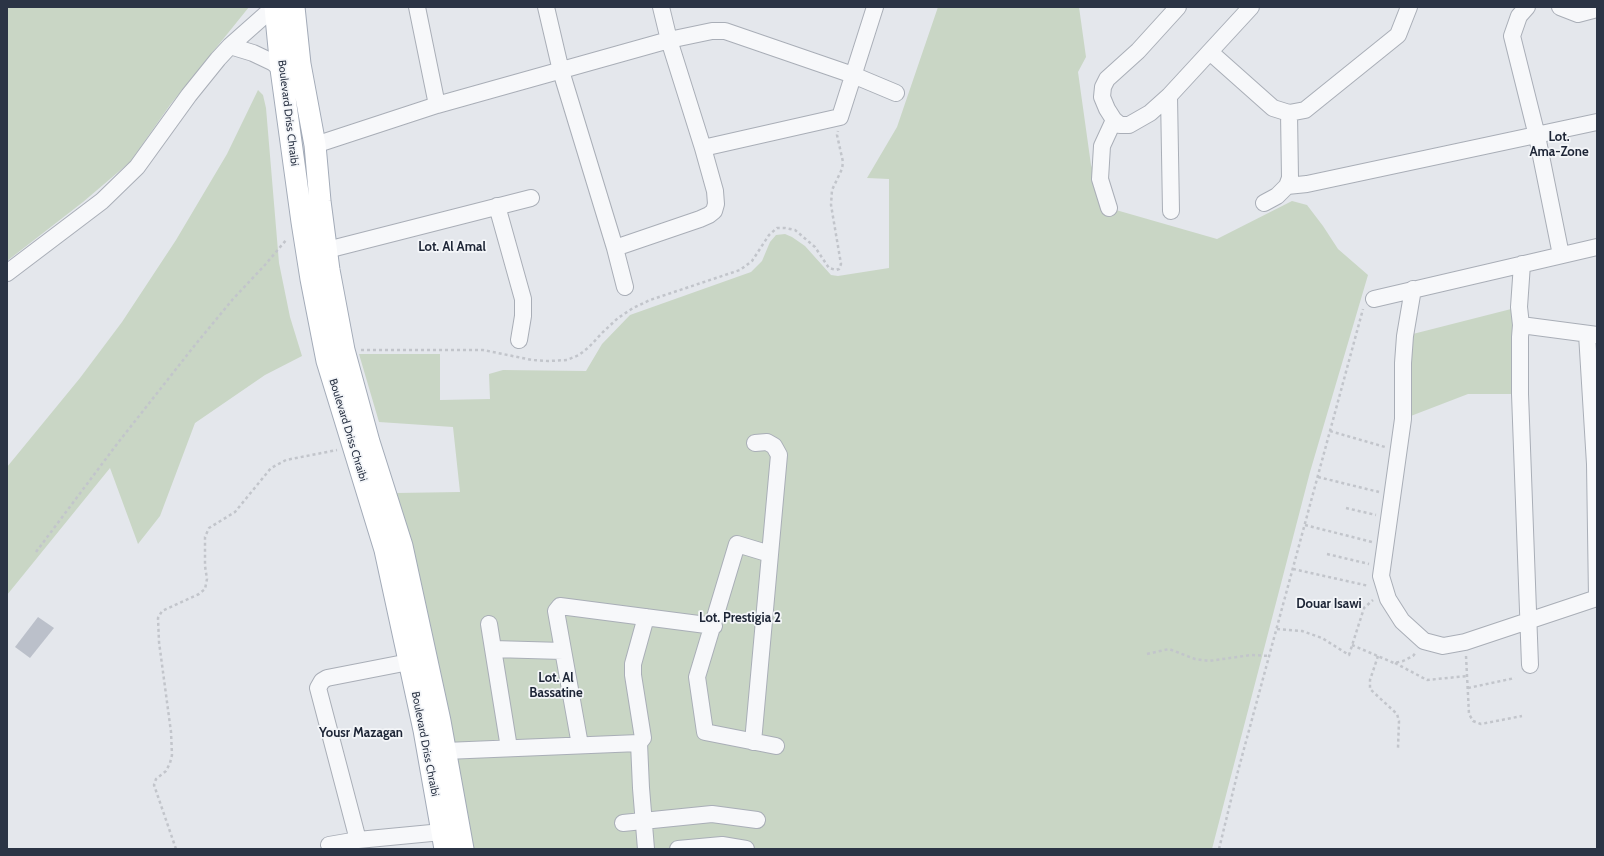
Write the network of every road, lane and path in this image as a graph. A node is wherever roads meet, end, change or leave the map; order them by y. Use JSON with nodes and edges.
{"nodes":[{"id":1,"x":274,"y":7,"type":"edge"},
{"id":2,"x":294,"y":7,"type":"edge"},
{"id":3,"x":417,"y":7,"type":"edge"},
{"id":4,"x":546,"y":7,"type":"edge"},
{"id":5,"x":661,"y":7,"type":"edge"},
{"id":6,"x":875,"y":7,"type":"edge"},
{"id":7,"x":1178,"y":7,"type":"edge"},
{"id":8,"x":1251,"y":7,"type":"edge"},
{"id":9,"x":1409,"y":7,"type":"edge"},
{"id":10,"x":1527,"y":7,"type":"edge"},
{"id":11,"x":1560,"y":7,"type":"edge"},
{"id":12,"x":1597,"y":9,"type":"edge"},
{"id":13,"x":669,"y":40,"type":"junction"},
{"id":14,"x":230,"y":46,"type":"junction"},
{"id":15,"x":1210,"y":52,"type":"junction"},
{"id":16,"x":281,"y":69,"type":"junction"},
{"id":17,"x":561,"y":71,"type":"junction"},
{"id":18,"x":853,"y":75,"type":"junction"},
{"id":19,"x":896,"y":93,"type":"dead end"},
{"id":20,"x":1169,"y":96,"type":"junction"},
{"id":21,"x":437,"y":105,"type":"junction"},
{"id":22,"x":1289,"y":113,"type":"junction"},
{"id":23,"x":840,"y":117,"type":"junction"},
{"id":24,"x":1114,"y":120,"type":"junction"},
{"id":25,"x":1597,"y":122,"type":"edge"},
{"id":26,"x":1537,"y":136,"type":"junction"},
{"id":27,"x":315,"y":145,"type":"junction"},
{"id":28,"x":703,"y":148,"type":"junction"},
{"id":29,"x":1287,"y":186,"type":"junction"},
{"id":30,"x":531,"y":198,"type":"dead end"},
{"id":31,"x":1264,"y":203,"type":"dead end"},
{"id":32,"x":498,"y":206,"type":"junction"},
{"id":33,"x":1109,"y":208,"type":"dead end"},
{"id":34,"x":1171,"y":211,"type":"dead end"},
{"id":35,"x":302,"y":222,"type":"junction"},
{"id":36,"x":1597,"y":247,"type":"edge"},
{"id":37,"x":615,"y":248,"type":"junction"},
{"id":38,"x":327,"y":250,"type":"junction"},
{"id":39,"x":1561,"y":255,"type":"junction"},
{"id":40,"x":1522,"y":264,"type":"junction"},
{"id":41,"x":7,"y":273,"type":"edge"},
{"id":42,"x":625,"y":287,"type":"dead end"},
{"id":43,"x":1413,"y":289,"type":"junction"},
{"id":44,"x":1374,"y":299,"type":"dead end"},
{"id":45,"x":1362,"y":310,"type":"dead end"},
{"id":46,"x":1522,"y":325,"type":"junction"},
{"id":47,"x":1592,"y":335,"type":"edge"},
{"id":48,"x":519,"y":340,"type":"dead end"},
{"id":49,"x":344,"y":350,"type":"junction"},
{"id":50,"x":1594,"y":399,"type":"edge"},
{"id":51,"x":1330,"y":431,"type":"junction"},
{"id":52,"x":755,"y":443,"type":"dead end"},
{"id":53,"x":353,"y":446,"type":"junction"},
{"id":54,"x":1399,"y":450,"type":"junction"},
{"id":55,"x":1596,"y":464,"type":"edge"},
{"id":56,"x":1318,"y":477,"type":"junction"},
{"id":57,"x":1393,"y":495,"type":"junction"},
{"id":58,"x":1346,"y":508,"type":"dead end"},
{"id":59,"x":382,"y":509,"type":"junction"},
{"id":60,"x":1390,"y":518,"type":"junction"},
{"id":61,"x":1305,"y":525,"type":"junction"},
{"id":62,"x":1386,"y":545,"type":"junction"},
{"id":63,"x":393,"y":548,"type":"junction"},
{"id":64,"x":36,"y":552,"type":"dead end"},
{"id":65,"x":770,"y":554,"type":"junction"},
{"id":66,"x":1327,"y":554,"type":"dead end"},
{"id":67,"x":1383,"y":567,"type":"junction"},
{"id":68,"x":1293,"y":568,"type":"junction"},
{"id":69,"x":1386,"y":592,"type":"junction"},
{"id":70,"x":1597,"y":598,"type":"edge"},
{"id":71,"x":646,"y":617,"type":"junction"},
{"id":72,"x":1528,"y":620,"type":"junction"},
{"id":73,"x":489,"y":624,"type":"dead end"},
{"id":74,"x":714,"y":626,"type":"junction"},
{"id":75,"x":1277,"y":629,"type":"junction"},
{"id":76,"x":1424,"y":641,"type":"junction"},
{"id":77,"x":1465,"y":642,"type":"junction"},
{"id":78,"x":1352,"y":644,"type":"junction"},
{"id":79,"x":492,"y":649,"type":"junction"},
{"id":80,"x":563,"y":651,"type":"junction"},
{"id":81,"x":1147,"y":654,"type":"dead end"},
{"id":82,"x":1270,"y":656,"type":"junction"},
{"id":83,"x":1378,"y":656,"type":"junction"},
{"id":84,"x":409,"y":662,"type":"junction"},
{"id":85,"x":1394,"y":663,"type":"junction"},
{"id":86,"x":1530,"y":665,"type":"dead end"},
{"id":87,"x":1467,"y":676,"type":"junction"},
{"id":88,"x":1515,"y":678,"type":"dead end"},
{"id":89,"x":1468,"y":688,"type":"junction"},
{"id":90,"x":1522,"y":716,"type":"dead end"},
{"id":91,"x":753,"y":742,"type":"junction"},
{"id":92,"x":639,"y":743,"type":"junction"},
{"id":93,"x":580,"y":745,"type":"junction"},
{"id":94,"x":776,"y":746,"type":"dead end"},
{"id":95,"x":509,"y":748,"type":"junction"},
{"id":96,"x":1398,"y":748,"type":"dead end"},
{"id":97,"x":445,"y":751,"type":"junction"},
{"id":98,"x":757,"y":820,"type":"dead end"},
{"id":99,"x":644,"y":821,"type":"junction"},
{"id":100,"x":623,"y":823,"type":"dead end"},
{"id":101,"x":358,"y":840,"type":"junction"},
{"id":102,"x":444,"y":841,"type":"edge"},
{"id":103,"x":329,"y":845,"type":"dead end"},
{"id":104,"x":176,"y":849,"type":"edge"},
{"id":105,"x":463,"y":849,"type":"edge"},
{"id":106,"x":646,"y":849,"type":"edge"},
{"id":107,"x":678,"y":849,"type":"edge"},
{"id":108,"x":746,"y":849,"type":"edge"},
{"id":109,"x":1219,"y":849,"type":"edge"}],
"edges":[{"from":1,"to":14,"type":"street"},
{"from":1,"to":16,"type":"main road","name":"Boulevard Driss Chraibi"},
{"from":2,"to":27,"type":"main road","name":"Boulevard Driss Chraibi"},
{"from":3,"to":21,"type":"street"},
{"from":4,"to":17,"type":"street"},
{"from":5,"to":13,"type":"street"},
{"from":6,"to":18,"type":"street"},
{"from":7,"to":24,"type":"street"},
{"from":8,"to":15,"type":"street"},
{"from":9,"to":22,"type":"street"},
{"from":10,"to":26,"type":"street"},
{"from":11,"to":12,"type":"street"},
{"from":13,"to":17,"type":"street"},
{"from":13,"to":18,"type":"street"},
{"from":13,"to":28,"type":"street"},
{"from":14,"to":16,"type":"street"},
{"from":14,"to":41,"type":"street"},
{"from":15,"to":20,"type":"street"},
{"from":15,"to":22,"type":"street"},
{"from":16,"to":35,"type":"main road","name":"Boulevard Driss Chraibi"},
{"from":17,"to":21,"type":"street"},
{"from":17,"to":37,"type":"street"},
{"from":18,"to":19,"type":"street"},
{"from":18,"to":23,"type":"street"},
{"from":20,"to":24,"type":"street"},
{"from":20,"to":34,"type":"street"},
{"from":21,"to":27,"type":"street"},
{"from":22,"to":29,"type":"street"},
{"from":23,"to":28,"type":"street"},
{"from":23,"to":49,"type":"path"},
{"from":24,"to":33,"type":"street"},
{"from":25,"to":26,"type":"street"},
{"from":26,"to":29,"type":"street"},
{"from":26,"to":39,"type":"street"},
{"from":27,"to":38,"type":"main road","name":"Boulevard Driss Chraibi"},
{"from":28,"to":37,"type":"street"},
{"from":29,"to":31,"type":"street"},
{"from":30,"to":32,"type":"street"},
{"from":32,"to":38,"type":"street"},
{"from":32,"to":48,"type":"street"},
{"from":35,"to":53,"type":"main road","name":"Boulevard Driss Chraibi"},
{"from":35,"to":64,"type":"path"},
{"from":36,"to":39,"type":"street"},
{"from":37,"to":42,"type":"street"},
{"from":38,"to":49,"type":"main road","name":"Boulevard Driss Chraibi"},
{"from":39,"to":40,"type":"street"},
{"from":40,"to":43,"type":"street"},
{"from":40,"to":46,"type":"street"},
{"from":43,"to":44,"type":"street"},
{"from":43,"to":54,"type":"street"},
{"from":45,"to":51,"type":"path"},
{"from":46,"to":47,"type":"street"},
{"from":46,"to":72,"type":"street"},
{"from":47,"to":50,"type":"street"},
{"from":49,"to":59,"type":"main road","name":"Boulevard Driss Chraibi"},
{"from":50,"to":55,"type":"street"},
{"from":51,"to":54,"type":"path"},
{"from":51,"to":56,"type":"path"},
{"from":52,"to":65,"type":"street"},
{"from":53,"to":59,"type":"main road","name":"Boulevard Driss Chraibi"},
{"from":53,"to":104,"type":"path"},
{"from":54,"to":57,"type":"street"},
{"from":55,"to":70,"type":"street"},
{"from":56,"to":57,"type":"path"},
{"from":56,"to":61,"type":"path"},
{"from":57,"to":60,"type":"street"},
{"from":58,"to":60,"type":"path"},
{"from":59,"to":63,"type":"main road","name":"Boulevard Driss Chraibi"},
{"from":60,"to":62,"type":"street"},
{"from":61,"to":62,"type":"path"},
{"from":61,"to":68,"type":"path"},
{"from":62,"to":67,"type":"street"},
{"from":63,"to":84,"type":"main road","name":"Boulevard Driss Chraibi"},
{"from":63,"to":97,"type":"main road","name":"Boulevard Driss Chraibi"},
{"from":65,"to":74,"type":"street"},
{"from":65,"to":91,"type":"street"},
{"from":66,"to":67,"type":"path"},
{"from":67,"to":69,"type":"street"},
{"from":68,"to":69,"type":"path"},
{"from":68,"to":75,"type":"path"},
{"from":69,"to":76,"type":"street"},
{"from":69,"to":78,"type":"path"},
{"from":70,"to":72,"type":"street"},
{"from":71,"to":74,"type":"street"},
{"from":71,"to":80,"type":"street"},
{"from":71,"to":92,"type":"street"},
{"from":72,"to":77,"type":"street"},
{"from":72,"to":86,"type":"street"},
{"from":73,"to":79,"type":"street"},
{"from":74,"to":91,"type":"street"},
{"from":75,"to":78,"type":"path"},
{"from":75,"to":82,"type":"path"},
{"from":76,"to":77,"type":"street"},
{"from":76,"to":85,"type":"path"},
{"from":77,"to":87,"type":"path"},
{"from":78,"to":83,"type":"path"},
{"from":79,"to":80,"type":"street"},
{"from":79,"to":95,"type":"street"},
{"from":80,"to":93,"type":"street"},
{"from":81,"to":82,"type":"path"},
{"from":82,"to":109,"type":"path"},
{"from":83,"to":85,"type":"path"},
{"from":83,"to":96,"type":"path"},
{"from":84,"to":101,"type":"street"},
{"from":84,"to":102,"type":"main road","name":"Boulevard Driss Chraibi"},
{"from":85,"to":87,"type":"path"},
{"from":87,"to":89,"type":"path"},
{"from":88,"to":89,"type":"path"},
{"from":89,"to":90,"type":"path"},
{"from":91,"to":94,"type":"street"},
{"from":92,"to":93,"type":"street"},
{"from":92,"to":99,"type":"street"},
{"from":93,"to":95,"type":"street"},
{"from":95,"to":97,"type":"street"},
{"from":97,"to":105,"type":"main road","name":"Boulevard Driss Chraibi"},
{"from":98,"to":99,"type":"street"},
{"from":99,"to":100,"type":"street"},
{"from":99,"to":106,"type":"street"},
{"from":101,"to":102,"type":"street"},
{"from":101,"to":103,"type":"street"},
{"from":107,"to":108,"type":"street"}]}
